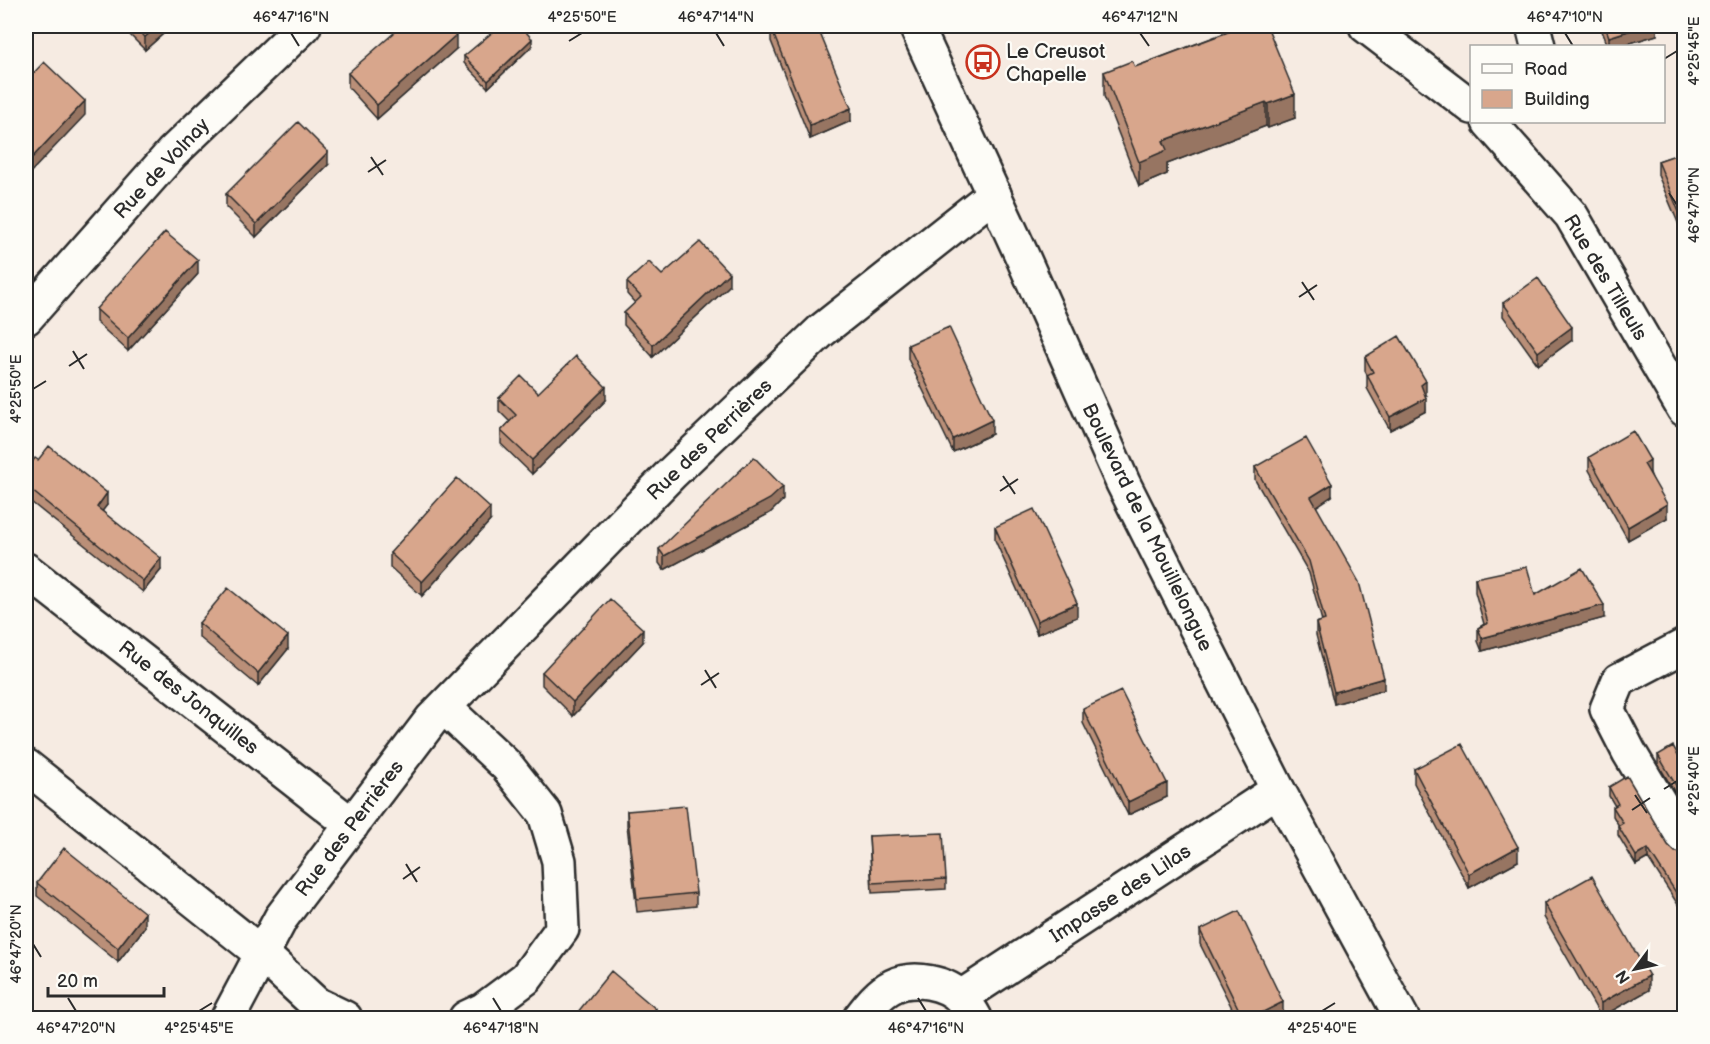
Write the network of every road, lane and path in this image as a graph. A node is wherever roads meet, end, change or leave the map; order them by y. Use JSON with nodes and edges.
{"nodes":[{"id":1,"x":304,"y":26,"type":"edge"},
{"id":2,"x":916,"y":26,"type":"edge"},
{"id":3,"x":1366,"y":26,"type":"edge"},
{"id":4,"x":1533,"y":26,"type":"edge"},
{"id":5,"x":1538,"y":45,"type":"edge"},
{"id":6,"x":1470,"y":105,"type":"edge"},
{"id":7,"x":1491,"y":123,"type":"edge"},
{"id":8,"x":994,"y":194,"type":"junction"},
{"id":9,"x":26,"y":318,"type":"edge"},
{"id":10,"x":1684,"y":410,"type":"edge"},
{"id":11,"x":26,"y":570,"type":"edge"},
{"id":12,"x":1684,"y":646,"type":"edge"},
{"id":13,"x":444,"y":707,"type":"junction"},
{"id":14,"x":26,"y":766,"type":"edge"},
{"id":15,"x":1278,"y":790,"type":"junction"},
{"id":16,"x":352,"y":825,"type":"junction"},
{"id":17,"x":1684,"y":844,"type":"edge"},
{"id":18,"x":262,"y":954,"type":"junction"},
{"id":19,"x":968,"y":1008,"type":"edge"},
{"id":20,"x":228,"y":1018,"type":"edge"},
{"id":21,"x":345,"y":1018,"type":"edge"},
{"id":22,"x":466,"y":1018,"type":"edge"},
{"id":23,"x":860,"y":1018,"type":"edge"},
{"id":24,"x":1402,"y":1018,"type":"edge"}],
"edges":[{"from":1,"to":9,"type":"street","name":"Rue de Volnay"},
{"from":2,"to":8,"type":"street","name":"Boulevard de la Mouillelongue"},
{"from":3,"to":6,"type":"street","name":"Rue des Tilleuls"},
{"from":4,"to":5,"type":"street"},
{"from":7,"to":10,"type":"street","name":"Rue des Tilleuls"},
{"from":8,"to":13,"type":"street","name":"Rue des Perrières"},
{"from":8,"to":15,"type":"street","name":"Boulevard de la Mouillelongue"},
{"from":11,"to":16,"type":"street","name":"Rue des Jonquilles"},
{"from":12,"to":17,"type":"street"},
{"from":13,"to":16,"type":"street","name":"Rue des Perrières"},
{"from":13,"to":22,"type":"street"},
{"from":14,"to":18,"type":"street"},
{"from":15,"to":19,"type":"street","name":"Impasse des Lilas"},
{"from":15,"to":24,"type":"street","name":"Boulevard de la Mouillelongue"},
{"from":16,"to":18,"type":"street","name":"Rue des Perrières"},
{"from":18,"to":20,"type":"street","name":"Rue des Perrières"},
{"from":18,"to":21,"type":"street"},
{"from":19,"to":23,"type":"street","name":"Impasse des Lilas"}]}
